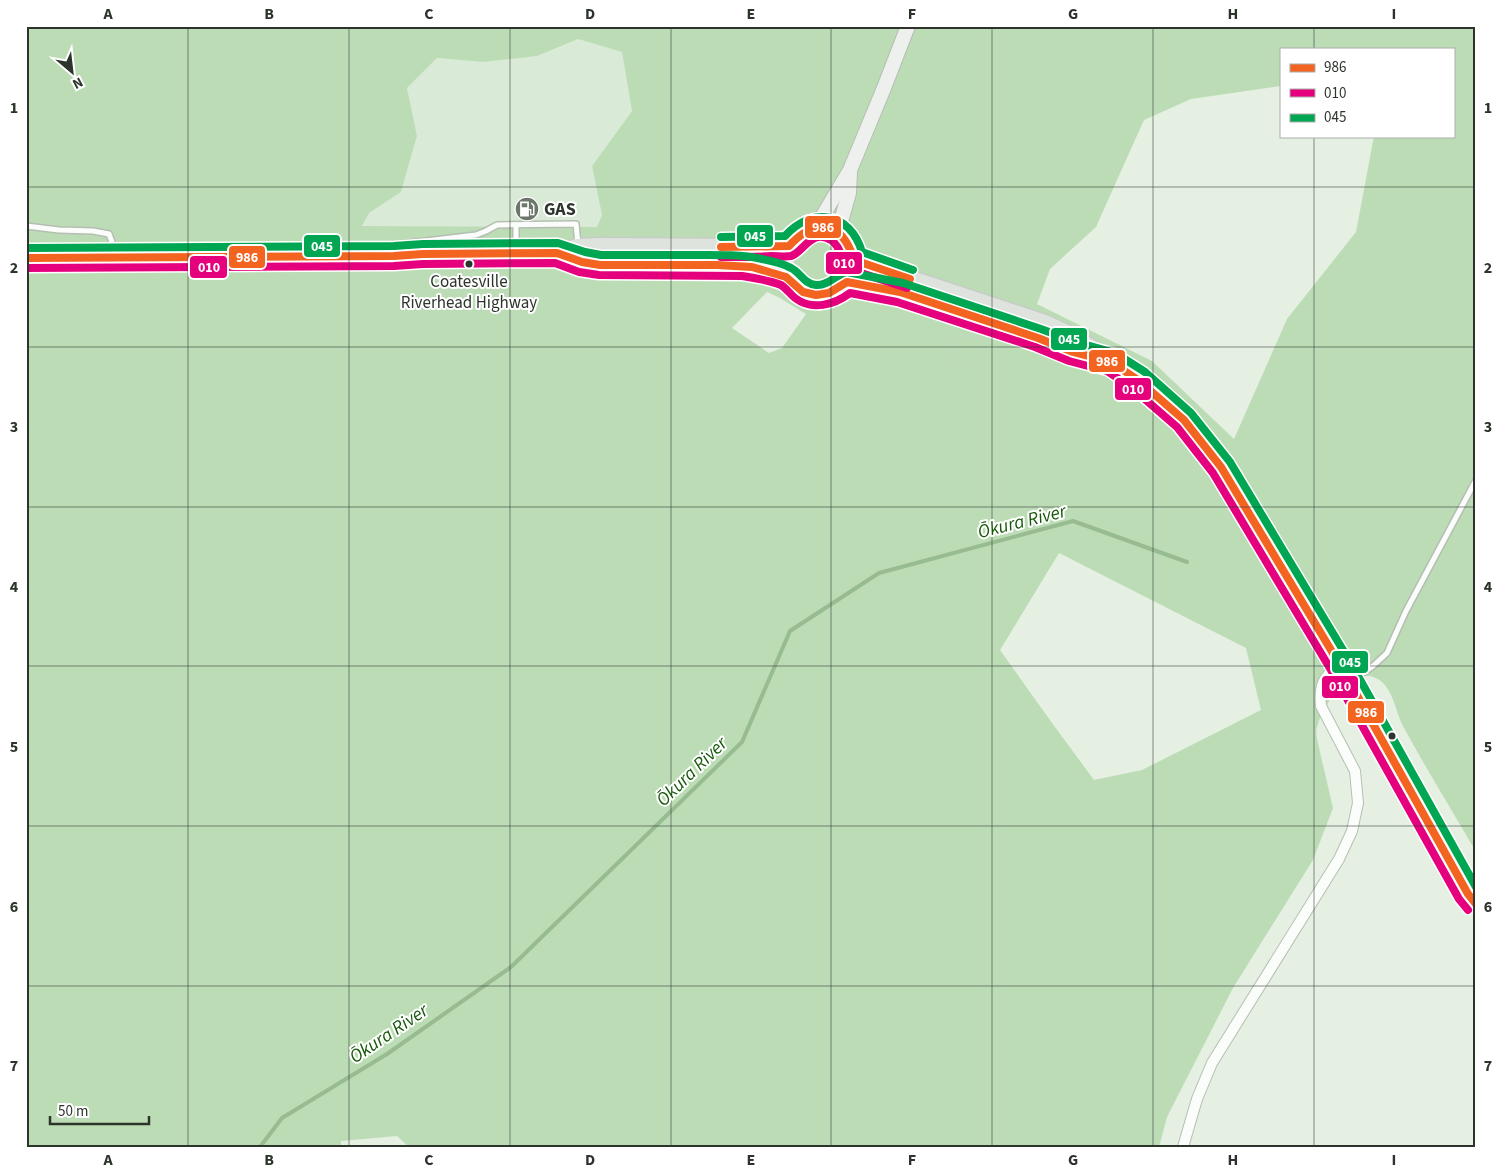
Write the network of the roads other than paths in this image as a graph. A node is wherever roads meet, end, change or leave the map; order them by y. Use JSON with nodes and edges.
{"nodes":[{"id":1,"x":908,"y":26,"type":"edge"},
{"id":2,"x":850,"y":170,"type":"junction"},
{"id":3,"x":516,"y":225,"type":"junction"},
{"id":4,"x":26,"y":226,"type":"edge"},
{"id":5,"x":816,"y":227,"type":"junction"},
{"id":6,"x":838,"y":232,"type":"junction"},
{"id":7,"x":789,"y":246,"type":"junction"},
{"id":8,"x":578,"y":248,"type":"junction"},
{"id":9,"x":516,"y":252,"type":"junction"},
{"id":10,"x":557,"y":253,"type":"junction"},
{"id":11,"x":373,"y":256,"type":"junction"},
{"id":12,"x":26,"y":258,"type":"edge"},
{"id":13,"x":113,"y":258,"type":"junction"},
{"id":14,"x":854,"y":260,"type":"junction"},
{"id":15,"x":790,"y":278,"type":"junction"},
{"id":16,"x":847,"y":282,"type":"junction"},
{"id":17,"x":1111,"y":362,"type":"junction"},
{"id":18,"x":1476,"y":480,"type":"edge"},
{"id":19,"x":1340,"y":665,"type":"junction"},
{"id":20,"x":1350,"y":682,"type":"junction"},
{"id":21,"x":1476,"y":904,"type":"edge"},
{"id":22,"x":1184,"y":1147,"type":"edge"}],
"edges":[{"from":1,"to":2,"type":"main road"},
{"from":2,"to":5,"type":"main road"},
{"from":2,"to":6,"type":"main road"},
{"from":3,"to":8,"type":"lane"},
{"from":3,"to":9,"type":"lane"},
{"from":3,"to":11,"type":"lane"},
{"from":4,"to":13,"type":"lane"},
{"from":5,"to":6,"type":"main road"},
{"from":5,"to":7,"type":"main road"},
{"from":6,"to":14,"type":"main road"},
{"from":7,"to":8,"type":"main road"},
{"from":7,"to":15,"type":"main road"},
{"from":8,"to":10,"type":"main road"},
{"from":9,"to":10,"type":"main road"},
{"from":9,"to":11,"type":"main road"},
{"from":10,"to":15,"type":"main road"},
{"from":11,"to":13,"type":"main road"},
{"from":12,"to":13,"type":"main road"},
{"from":14,"to":16,"type":"main road"},
{"from":14,"to":17,"type":"main road"},
{"from":15,"to":16,"type":"main road"},
{"from":16,"to":17,"type":"main road"},
{"from":17,"to":19,"type":"main road"},
{"from":18,"to":20,"type":"lane"},
{"from":19,"to":20,"type":"main road"},
{"from":19,"to":22,"type":"street"},
{"from":20,"to":21,"type":"main road"}]}
